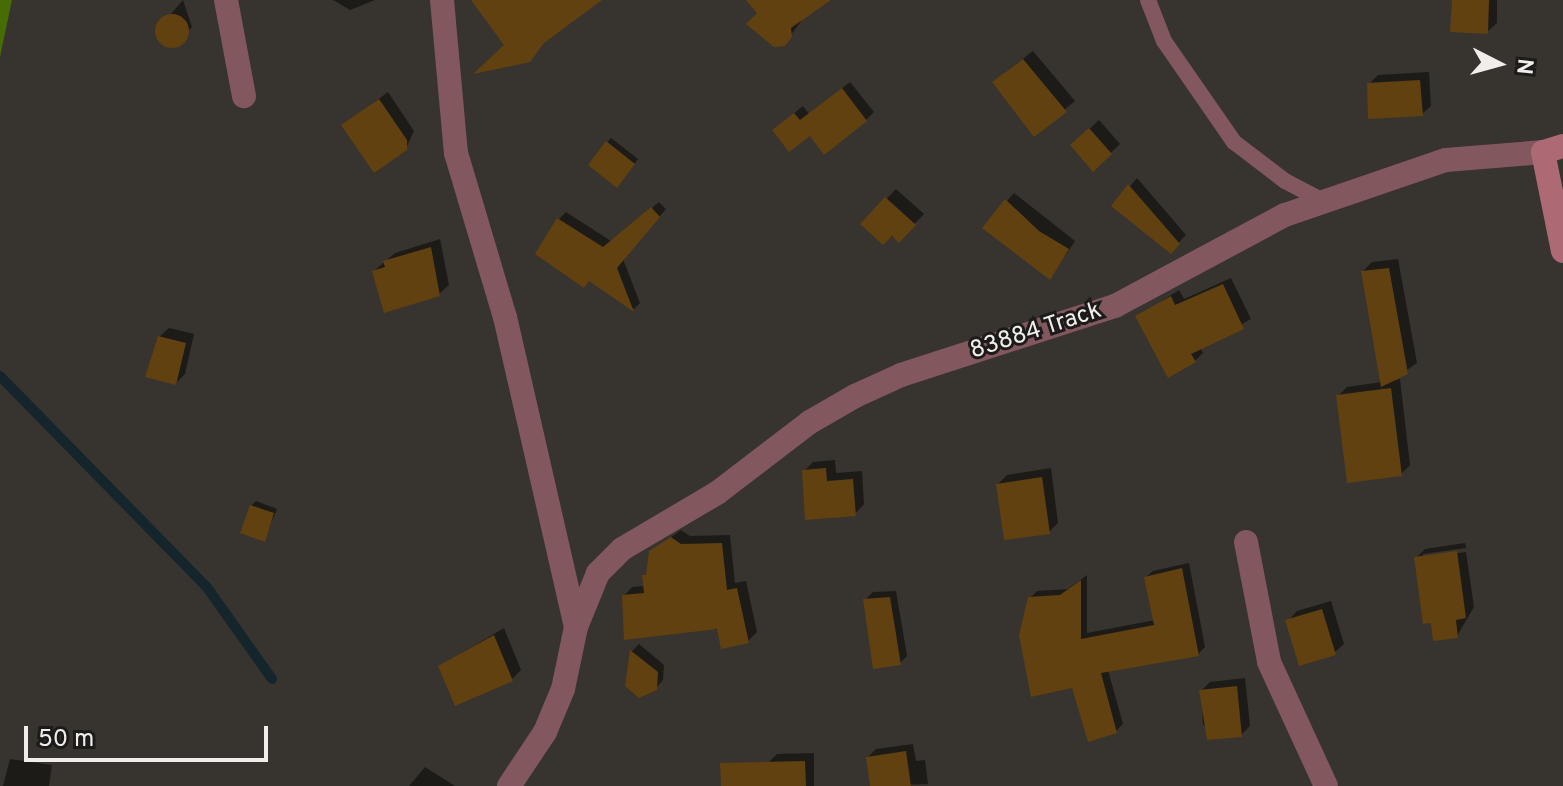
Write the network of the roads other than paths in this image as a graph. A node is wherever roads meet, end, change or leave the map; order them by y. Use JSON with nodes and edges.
{"nodes":[{"id":1,"x":226,"y":0,"type":"edge"},
{"id":2,"x":442,"y":0,"type":"edge"},
{"id":3,"x":1148,"y":0,"type":"edge"},
{"id":4,"x":244,"y":96,"type":"dead end"},
{"id":5,"x":1553,"y":149,"type":"edge"},
{"id":6,"x":1327,"y":203,"type":"junction"},
{"id":7,"x":1563,"y":251,"type":"edge"},
{"id":8,"x":1246,"y":542,"type":"dead end"},
{"id":9,"x":576,"y":627,"type":"junction"},
{"id":10,"x":509,"y":786,"type":"edge"},
{"id":11,"x":1326,"y":786,"type":"edge"}],
"edges":[{"from":1,"to":4,"type":"street"},
{"from":2,"to":9,"type":"street"},
{"from":3,"to":6,"type":"lane"},
{"from":5,"to":6,"type":"street","name":"83884 Track"},
{"from":5,"to":7,"type":"street"},
{"from":6,"to":9,"type":"street","name":"83884 Track"},
{"from":8,"to":11,"type":"street"},
{"from":9,"to":10,"type":"street"}]}
